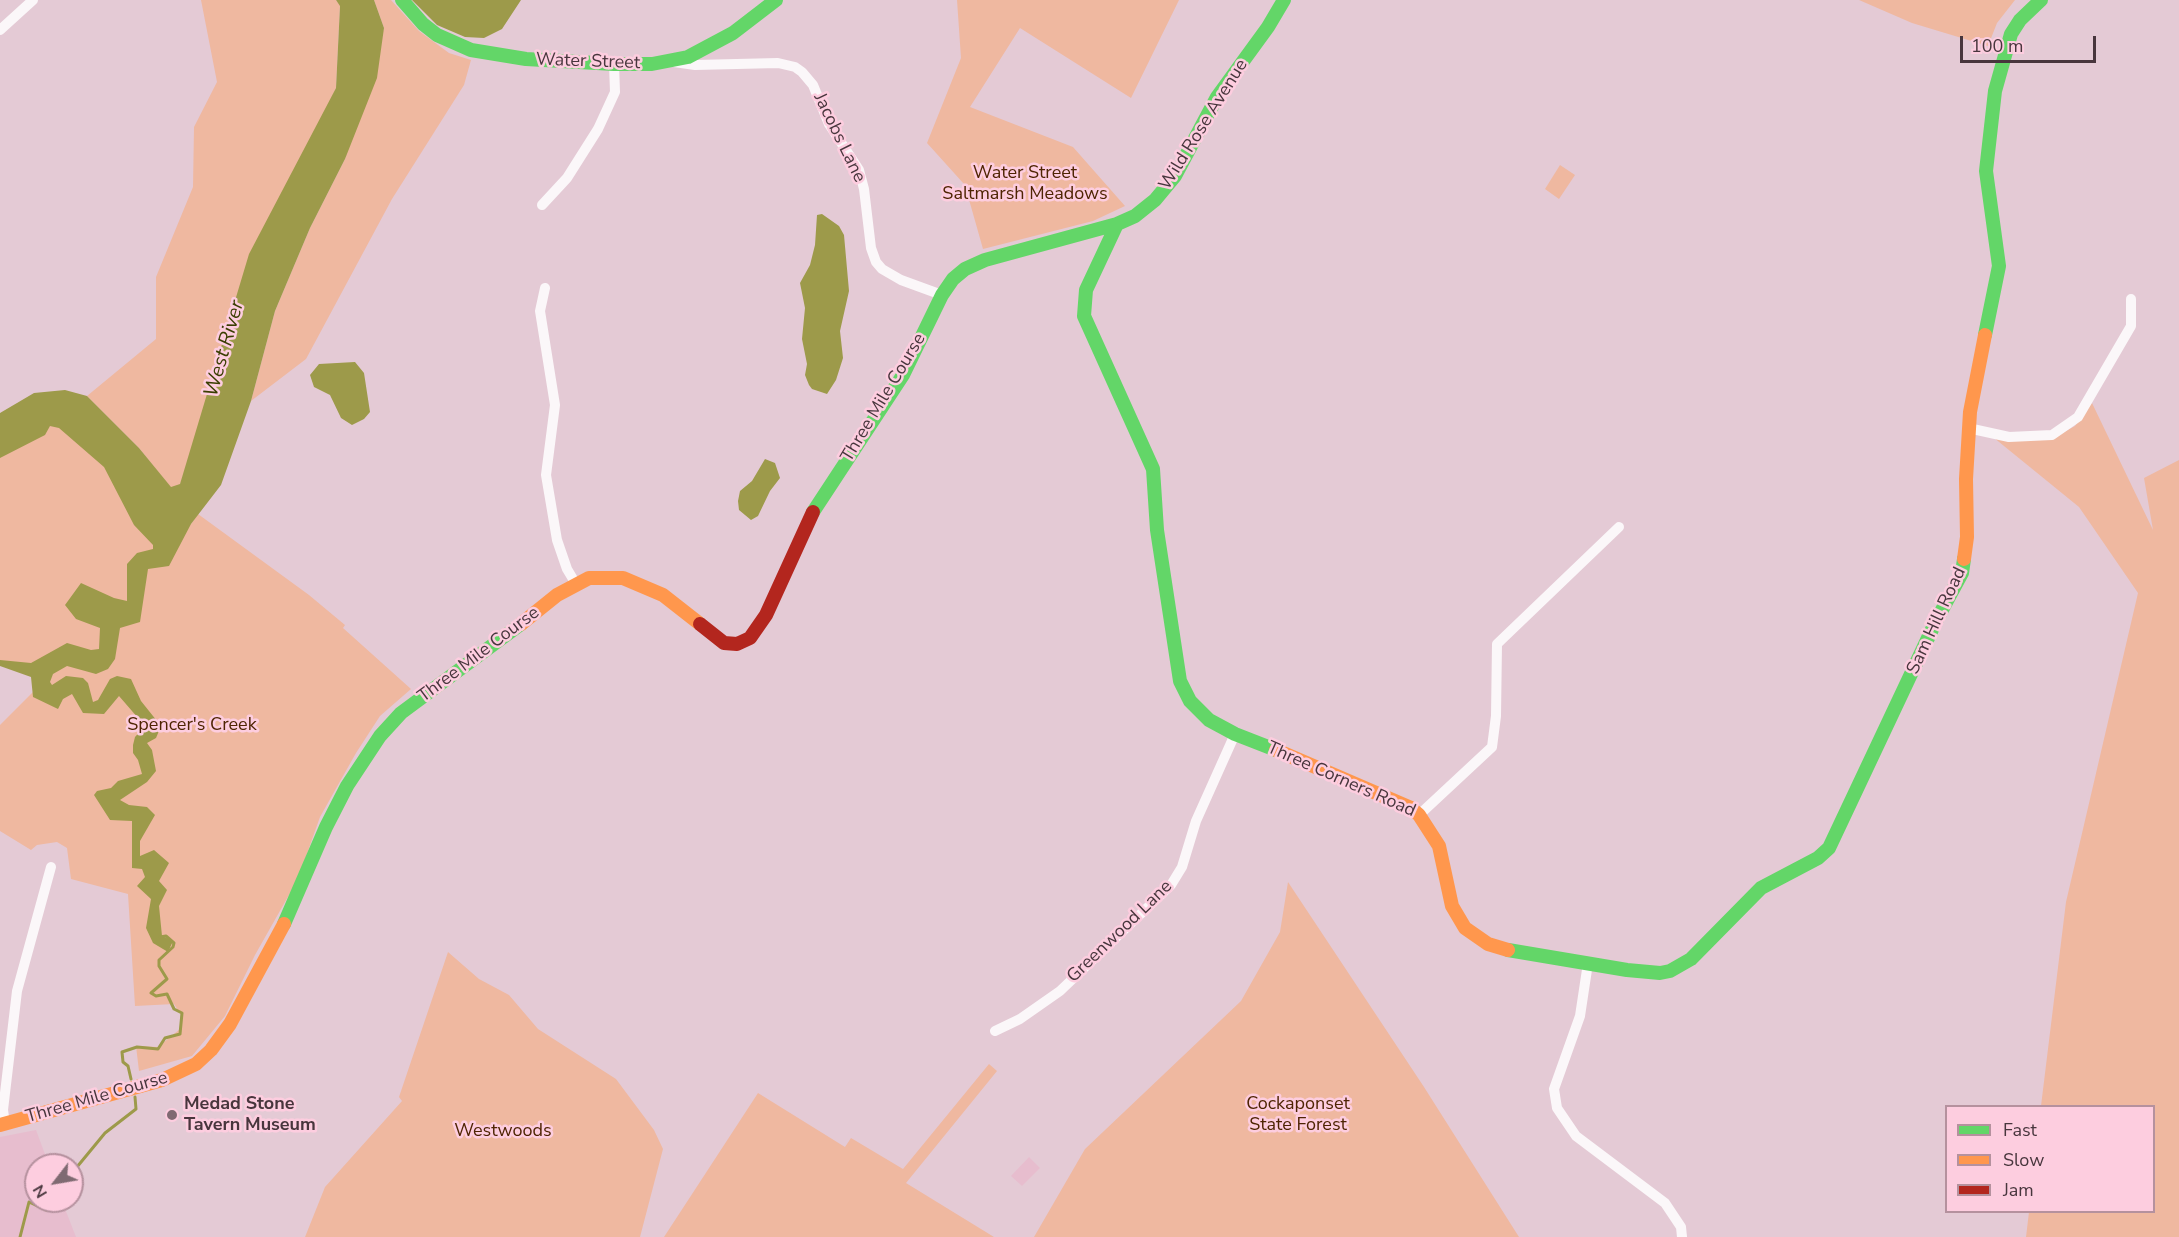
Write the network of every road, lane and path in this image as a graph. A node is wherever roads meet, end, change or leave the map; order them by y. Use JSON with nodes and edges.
{"nodes":[{"id":1,"x":33,"y":0,"type":"edge"},
{"id":2,"x":402,"y":0,"type":"edge"},
{"id":3,"x":776,"y":0,"type":"edge"},
{"id":4,"x":1284,"y":0,"type":"edge"},
{"id":5,"x":2041,"y":0,"type":"edge"},
{"id":6,"x":0,"y":30,"type":"edge"},
{"id":7,"x":674,"y":62,"type":"junction"},
{"id":8,"x":614,"y":64,"type":"junction"},
{"id":9,"x":542,"y":206,"type":"dead end"},
{"id":10,"x":1117,"y":224,"type":"junction"},
{"id":11,"x":545,"y":288,"type":"dead end"},
{"id":12,"x":942,"y":295,"type":"junction"},
{"id":13,"x":2131,"y":299,"type":"dead end"},
{"id":14,"x":1968,"y":428,"type":"junction"},
{"id":15,"x":1619,"y":527,"type":"dead end"},
{"id":16,"x":576,"y":584,"type":"junction"},
{"id":17,"x":1235,"y":734,"type":"junction"},
{"id":18,"x":1419,"y":815,"type":"junction"},
{"id":19,"x":51,"y":867,"type":"dead end"},
{"id":20,"x":1588,"y":963,"type":"junction"},
{"id":21,"x":995,"y":1031,"type":"dead end"},
{"id":22,"x":2,"y":1124,"type":"edge"},
{"id":23,"x":1682,"y":1237,"type":"edge"}],
"edges":[{"from":1,"to":6,"type":"street"},
{"from":2,"to":8,"type":"street","name":"Water Street"},
{"from":3,"to":7,"type":"street","name":"Water Street"},
{"from":4,"to":10,"type":"street","name":"Wild Rose Avenue"},
{"from":5,"to":14,"type":"street","name":"Sam Hill Road"},
{"from":7,"to":8,"type":"street","name":"Water Street"},
{"from":7,"to":12,"type":"street","name":"Jacobs Lane"},
{"from":8,"to":9,"type":"street"},
{"from":10,"to":12,"type":"street","name":"Wild Rose Avenue"},
{"from":10,"to":17,"type":"street","name":"Three Corners Road"},
{"from":11,"to":16,"type":"street"},
{"from":12,"to":16,"type":"street","name":"Three Mile Course"},
{"from":13,"to":14,"type":"street"},
{"from":14,"to":20,"type":"street","name":"Sam Hill Road"},
{"from":15,"to":18,"type":"street"},
{"from":16,"to":22,"type":"street","name":"Three Mile Course"},
{"from":17,"to":18,"type":"street","name":"Three Corners Road"},
{"from":17,"to":21,"type":"street","name":"Greenwood Lane"},
{"from":18,"to":20,"type":"street","name":"Three Corners Road"},
{"from":19,"to":22,"type":"street"},
{"from":20,"to":23,"type":"street"}]}
